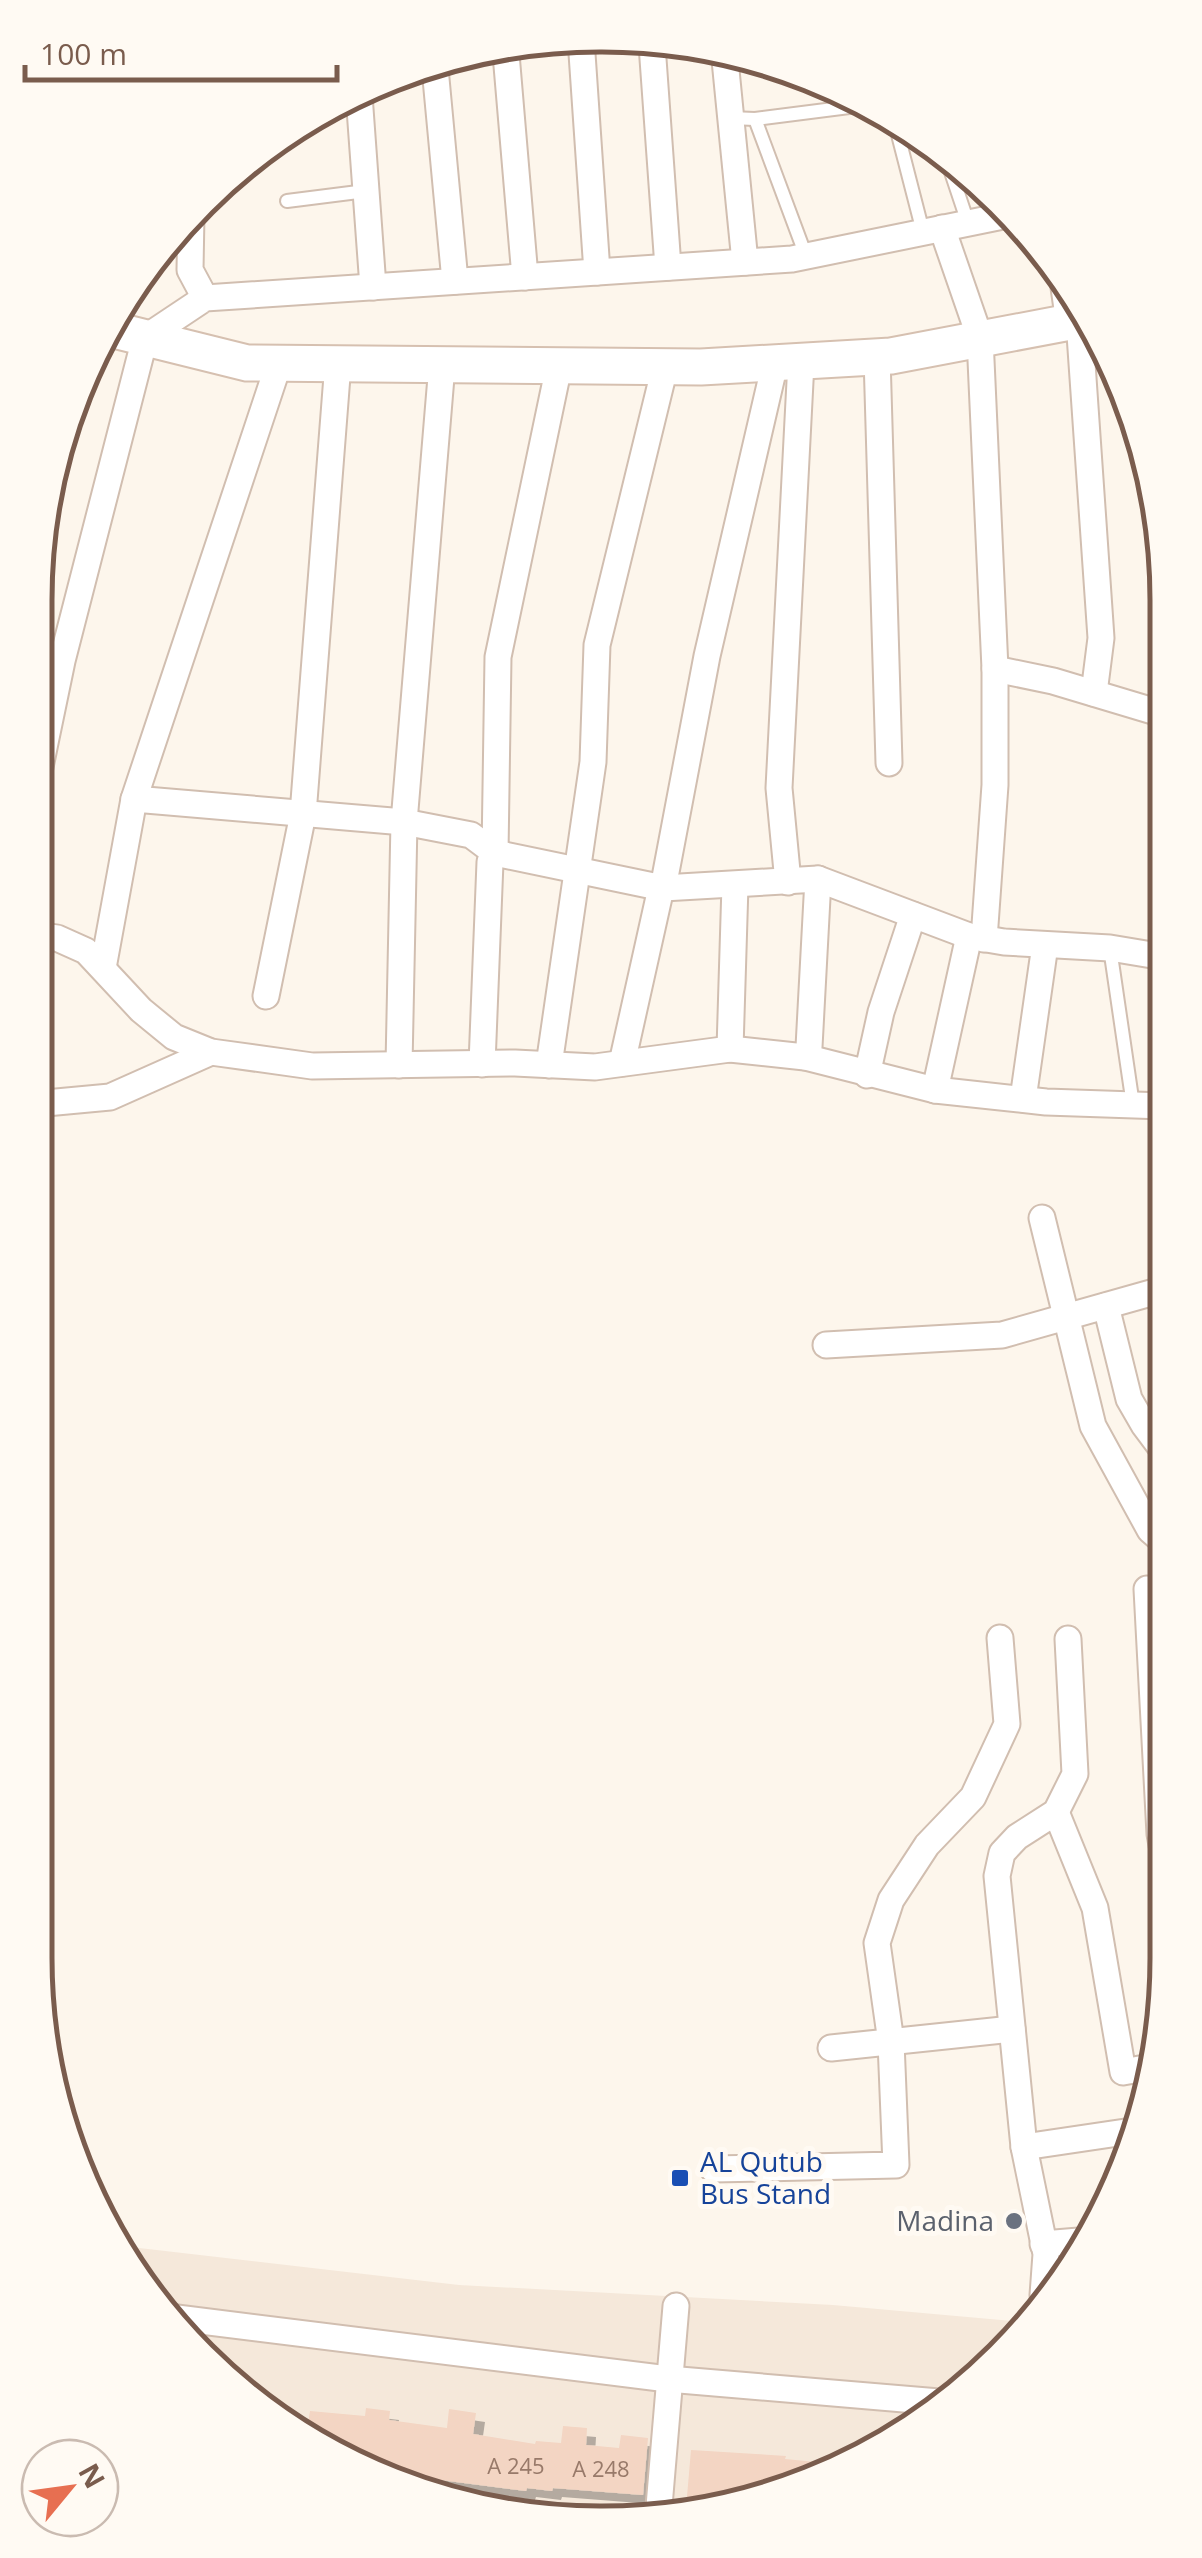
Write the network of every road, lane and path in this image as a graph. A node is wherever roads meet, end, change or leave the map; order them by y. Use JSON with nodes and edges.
{"nodes":[{"id":1,"x":582,"y":53,"type":"edge"},
{"id":2,"x":653,"y":55,"type":"edge"},
{"id":3,"x":507,"y":61,"type":"edge"},
{"id":4,"x":726,"y":67,"type":"edge"},
{"id":5,"x":436,"y":78,"type":"edge"},
{"id":6,"x":360,"y":108,"type":"edge"},
{"id":7,"x":841,"y":108,"type":"edge"},
{"id":8,"x":743,"y":119,"type":"junction"},
{"id":9,"x":905,"y":144,"type":"edge"},
{"id":10,"x":944,"y":173,"type":"edge"},
{"id":11,"x":366,"y":190,"type":"junction"},
{"id":12,"x":286,"y":202,"type":"dead end"},
{"id":13,"x":994,"y":218,"type":"edge"},
{"id":14,"x":944,"y":228,"type":"junction"},
{"id":15,"x":191,"y":237,"type":"edge"},
{"id":16,"x":806,"y":256,"type":"junction"},
{"id":17,"x":744,"y":262,"type":"junction"},
{"id":18,"x":668,"y":267,"type":"junction"},
{"id":19,"x":597,"y":272,"type":"junction"},
{"id":20,"x":525,"y":276,"type":"junction"},
{"id":21,"x":455,"y":281,"type":"junction"},
{"id":22,"x":373,"y":286,"type":"junction"},
{"id":23,"x":205,"y":298,"type":"junction"},
{"id":24,"x":1072,"y":321,"type":"edge"},
{"id":25,"x":1077,"y":328,"type":"edge"},
{"id":26,"x":130,"y":334,"type":"edge"},
{"id":27,"x":980,"y":338,"type":"junction"},
{"id":28,"x":877,"y":357,"type":"junction"},
{"id":29,"x":788,"y":362,"type":"junction"},
{"id":30,"x":279,"y":363,"type":"junction"},
{"id":31,"x":338,"y":363,"type":"junction"},
{"id":32,"x":442,"y":365,"type":"junction"},
{"id":33,"x":559,"y":366,"type":"junction"},
{"id":34,"x":665,"y":367,"type":"junction"},
{"id":35,"x":996,"y":669,"type":"junction"},
{"id":36,"x":1094,"y":693,"type":"junction"},
{"id":37,"x":52,"y":709,"type":"edge"},
{"id":38,"x":1150,"y":710,"type":"edge"},
{"id":39,"x":889,"y":762,"type":"dead end"},
{"id":40,"x":134,"y":799,"type":"junction"},
{"id":41,"x":303,"y":814,"type":"junction"},
{"id":42,"x":404,"y":822,"type":"junction"},
{"id":43,"x":493,"y":857,"type":"junction"},
{"id":44,"x":576,"y":869,"type":"junction"},
{"id":45,"x":818,"y":880,"type":"junction"},
{"id":46,"x":788,"y":882,"type":"junction"},
{"id":47,"x":735,"y":885,"type":"junction"},
{"id":48,"x":661,"y":893,"type":"junction"},
{"id":49,"x":913,"y":915,"type":"junction"},
{"id":50,"x":52,"y":937,"type":"edge"},
{"id":51,"x":977,"y":937,"type":"junction"},
{"id":52,"x":1045,"y":945,"type":"junction"},
{"id":53,"x":1110,"y":948,"type":"junction"},
{"id":54,"x":1150,"y":955,"type":"edge"},
{"id":55,"x":102,"y":968,"type":"junction"},
{"id":56,"x":266,"y":996,"type":"dead end"},
{"id":57,"x":730,"y":1050,"type":"junction"},
{"id":58,"x":211,"y":1052,"type":"junction"},
{"id":59,"x":805,"y":1058,"type":"junction"},
{"id":60,"x":482,"y":1064,"type":"junction"},
{"id":61,"x":622,"y":1064,"type":"junction"},
{"id":62,"x":399,"y":1065,"type":"junction"},
{"id":63,"x":549,"y":1065,"type":"junction"},
{"id":64,"x":867,"y":1075,"type":"junction"},
{"id":65,"x":935,"y":1090,"type":"junction"},
{"id":66,"x":1023,"y":1099,"type":"junction"},
{"id":67,"x":52,"y":1102,"type":"edge"},
{"id":68,"x":1133,"y":1104,"type":"junction"},
{"id":69,"x":1150,"y":1105,"type":"edge"},
{"id":70,"x":1042,"y":1218,"type":"dead end"},
{"id":71,"x":1150,"y":1293,"type":"edge"},
{"id":72,"x":1106,"y":1306,"type":"junction"},
{"id":73,"x":1064,"y":1318,"type":"junction"},
{"id":74,"x":826,"y":1345,"type":"dead end"},
{"id":75,"x":1150,"y":1433,"type":"edge"},
{"id":76,"x":1150,"y":1530,"type":"edge"},
{"id":77,"x":1147,"y":1590,"type":"dead end"},
{"id":78,"x":1000,"y":1638,"type":"dead end"},
{"id":79,"x":1068,"y":1639,"type":"dead end"},
{"id":80,"x":1150,"y":1646,"type":"edge"},
{"id":81,"x":1056,"y":1812,"type":"junction"},
{"id":82,"x":1012,"y":2030,"type":"junction"},
{"id":83,"x":890,"y":2042,"type":"junction"},
{"id":84,"x":831,"y":2048,"type":"dead end"},
{"id":85,"x":1138,"y":2069,"type":"edge"},
{"id":86,"x":1120,"y":2133,"type":"edge"},
{"id":87,"x":1024,"y":2147,"type":"junction"},
{"id":88,"x":713,"y":2170,"type":"dead end"},
{"id":89,"x":1069,"y":2243,"type":"edge"},
{"id":90,"x":1044,"y":2244,"type":"junction"},
{"id":91,"x":1043,"y":2281,"type":"edge"},
{"id":92,"x":676,"y":2306,"type":"dead end"},
{"id":93,"x":190,"y":2320,"type":"edge"},
{"id":94,"x":668,"y":2380,"type":"junction"},
{"id":95,"x":923,"y":2401,"type":"edge"},
{"id":96,"x":659,"y":2502,"type":"edge"}],
"edges":[{"from":1,"to":19,"type":"street"},
{"from":2,"to":18,"type":"street"},
{"from":3,"to":20,"type":"street"},
{"from":4,"to":8,"type":"street"},
{"from":5,"to":21,"type":"street"},
{"from":6,"to":11,"type":"street"},
{"from":7,"to":8,"type":"lane"},
{"from":8,"to":16,"type":"lane"},
{"from":8,"to":17,"type":"street"},
{"from":9,"to":14,"type":"lane"},
{"from":10,"to":14,"type":"lane"},
{"from":11,"to":12,"type":"lane"},
{"from":11,"to":22,"type":"street"},
{"from":13,"to":14,"type":"street"},
{"from":14,"to":16,"type":"street"},
{"from":14,"to":27,"type":"street"},
{"from":15,"to":23,"type":"street"},
{"from":16,"to":17,"type":"street"},
{"from":17,"to":18,"type":"street"},
{"from":18,"to":19,"type":"street"},
{"from":19,"to":20,"type":"street"},
{"from":20,"to":21,"type":"street"},
{"from":21,"to":22,"type":"street"},
{"from":22,"to":23,"type":"street"},
{"from":23,"to":26,"type":"street"},
{"from":24,"to":27,"type":"street"},
{"from":25,"to":36,"type":"street"},
{"from":26,"to":30,"type":"street"},
{"from":26,"to":37,"type":"street"},
{"from":27,"to":28,"type":"street"},
{"from":27,"to":35,"type":"street"},
{"from":28,"to":29,"type":"street"},
{"from":28,"to":39,"type":"street"},
{"from":29,"to":34,"type":"street"},
{"from":29,"to":46,"type":"street"},
{"from":29,"to":48,"type":"street"},
{"from":30,"to":31,"type":"street"},
{"from":30,"to":40,"type":"street"},
{"from":31,"to":32,"type":"street"},
{"from":31,"to":41,"type":"street"},
{"from":32,"to":33,"type":"street"},
{"from":32,"to":42,"type":"street"},
{"from":33,"to":34,"type":"street"},
{"from":33,"to":43,"type":"street"},
{"from":34,"to":44,"type":"street"},
{"from":35,"to":36,"type":"street"},
{"from":35,"to":51,"type":"street"},
{"from":36,"to":38,"type":"street"},
{"from":40,"to":41,"type":"street"},
{"from":40,"to":55,"type":"street"},
{"from":41,"to":42,"type":"street"},
{"from":41,"to":56,"type":"street"},
{"from":42,"to":43,"type":"street"},
{"from":42,"to":62,"type":"street"},
{"from":43,"to":44,"type":"street"},
{"from":43,"to":60,"type":"street"},
{"from":44,"to":48,"type":"street"},
{"from":44,"to":63,"type":"street"},
{"from":45,"to":46,"type":"street"},
{"from":45,"to":49,"type":"street"},
{"from":45,"to":59,"type":"street"},
{"from":46,"to":47,"type":"street"},
{"from":47,"to":48,"type":"street"},
{"from":47,"to":57,"type":"street"},
{"from":48,"to":61,"type":"street"},
{"from":49,"to":51,"type":"street"},
{"from":49,"to":64,"type":"street"},
{"from":50,"to":55,"type":"street"},
{"from":51,"to":52,"type":"street"},
{"from":51,"to":65,"type":"street"},
{"from":52,"to":53,"type":"street"},
{"from":52,"to":66,"type":"street"},
{"from":53,"to":54,"type":"street"},
{"from":53,"to":68,"type":"lane"},
{"from":55,"to":58,"type":"street"},
{"from":57,"to":59,"type":"street"},
{"from":57,"to":61,"type":"street"},
{"from":58,"to":62,"type":"street"},
{"from":58,"to":67,"type":"street"},
{"from":59,"to":64,"type":"street"},
{"from":60,"to":62,"type":"street"},
{"from":60,"to":63,"type":"street"},
{"from":61,"to":63,"type":"street"},
{"from":64,"to":65,"type":"street"},
{"from":65,"to":66,"type":"street"},
{"from":66,"to":68,"type":"street"},
{"from":68,"to":69,"type":"street"},
{"from":70,"to":73,"type":"street"},
{"from":71,"to":72,"type":"street"},
{"from":72,"to":73,"type":"street"},
{"from":72,"to":75,"type":"street"},
{"from":73,"to":74,"type":"street"},
{"from":73,"to":76,"type":"street"},
{"from":77,"to":80,"type":"street"},
{"from":78,"to":83,"type":"street"},
{"from":79,"to":81,"type":"street"},
{"from":81,"to":82,"type":"street"},
{"from":81,"to":85,"type":"street"},
{"from":82,"to":83,"type":"street"},
{"from":82,"to":87,"type":"street"},
{"from":83,"to":84,"type":"street"},
{"from":83,"to":88,"type":"street"},
{"from":86,"to":87,"type":"street"},
{"from":87,"to":90,"type":"street"},
{"from":89,"to":90,"type":"street"},
{"from":90,"to":91,"type":"street"},
{"from":92,"to":94,"type":"street"},
{"from":93,"to":94,"type":"street"},
{"from":94,"to":95,"type":"street"},
{"from":94,"to":96,"type":"street"}]}
